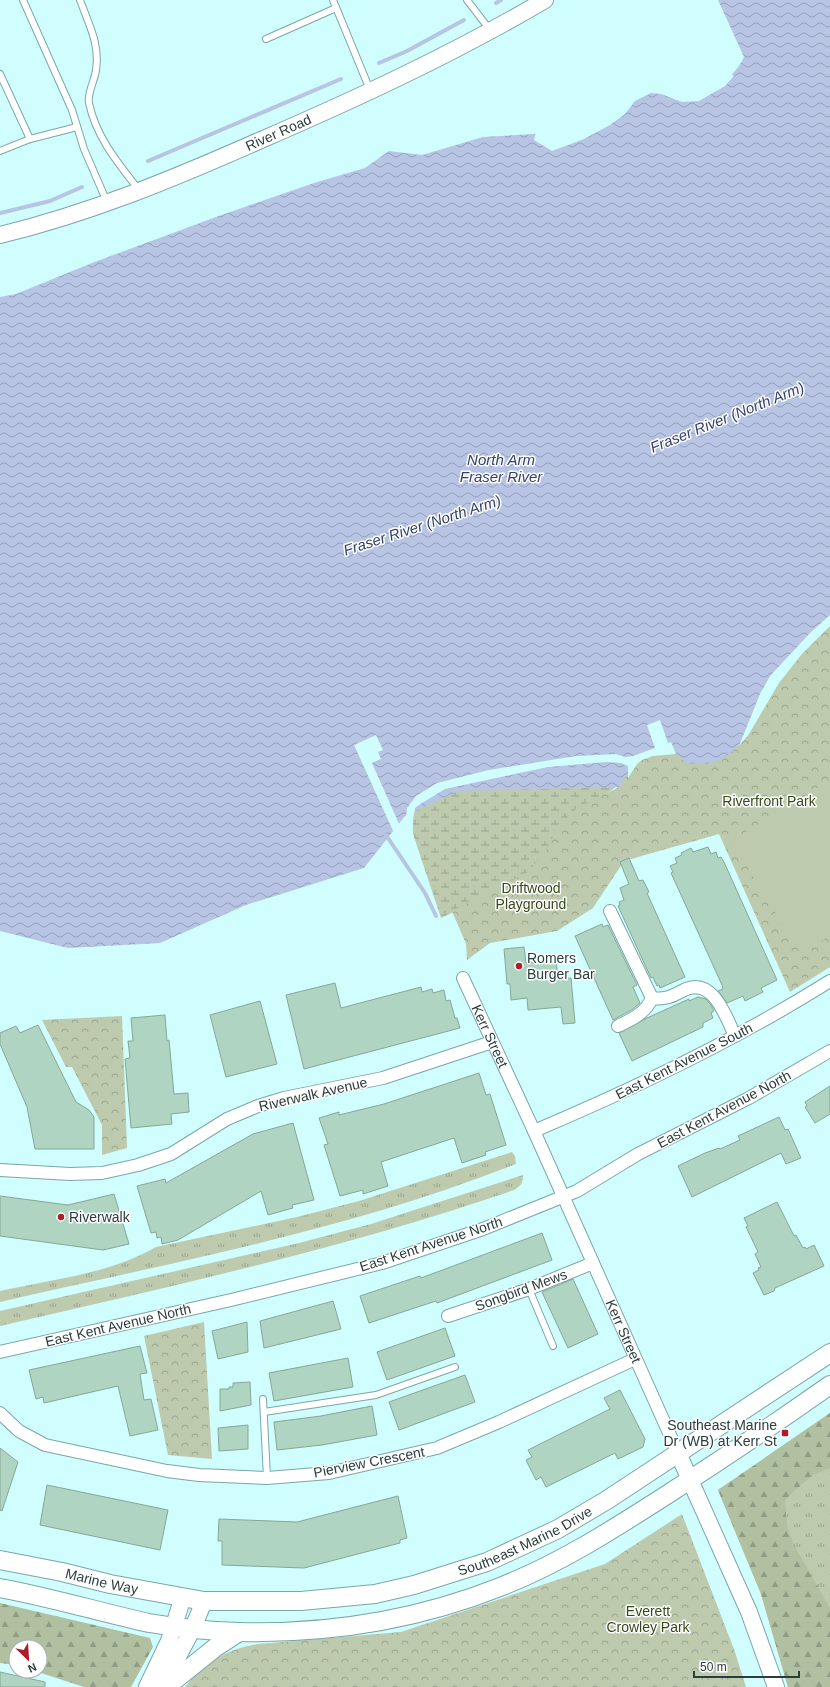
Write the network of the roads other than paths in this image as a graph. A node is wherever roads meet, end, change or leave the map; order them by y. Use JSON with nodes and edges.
{"nodes":[{"id":1,"x":24,"y":0,"type":"edge"},
{"id":2,"x":80,"y":0,"type":"edge"},
{"id":3,"x":333,"y":0,"type":"edge"},
{"id":4,"x":467,"y":0,"type":"edge"},
{"id":5,"x":545,"y":0,"type":"edge"},
{"id":6,"x":336,"y":8,"type":"junction"},
{"id":7,"x":490,"y":30,"type":"junction"},
{"id":8,"x":266,"y":39,"type":"dead end"},
{"id":9,"x":0,"y":74,"type":"edge"},
{"id":10,"x":371,"y":91,"type":"junction"},
{"id":11,"x":77,"y":127,"type":"junction"},
{"id":12,"x":30,"y":139,"type":"junction"},
{"id":13,"x":0,"y":151,"type":"edge"},
{"id":14,"x":140,"y":191,"type":"junction"},
{"id":15,"x":108,"y":204,"type":"junction"},
{"id":16,"x":0,"y":236,"type":"edge"},
{"id":17,"x":610,"y":911,"type":"dead end"},
{"id":18,"x":463,"y":978,"type":"dead end"},
{"id":19,"x":830,"y":980,"type":"edge"},
{"id":20,"x":652,"y":998,"type":"junction"},
{"id":21,"x":618,"y":1026,"type":"dead end"},
{"id":22,"x":735,"y":1036,"type":"junction"},
{"id":23,"x":492,"y":1042,"type":"junction"},
{"id":24,"x":830,"y":1051,"type":"edge"},
{"id":25,"x":534,"y":1131,"type":"junction"},
{"id":26,"x":0,"y":1170,"type":"edge"},
{"id":27,"x":563,"y":1197,"type":"junction"},
{"id":28,"x":593,"y":1263,"type":"junction"},
{"id":29,"x":529,"y":1289,"type":"junction"},
{"id":30,"x":448,"y":1316,"type":"dead end"},
{"id":31,"x":553,"y":1346,"type":"dead end"},
{"id":32,"x":0,"y":1352,"type":"edge"},
{"id":33,"x":830,"y":1353,"type":"edge"},
{"id":34,"x":635,"y":1358,"type":"junction"},
{"id":35,"x":455,"y":1367,"type":"dead end"},
{"id":36,"x":830,"y":1385,"type":"edge"},
{"id":37,"x":264,"y":1399,"type":"dead end"},
{"id":38,"x":264,"y":1412,"type":"junction"},
{"id":39,"x":0,"y":1413,"type":"edge"},
{"id":40,"x":678,"y":1453,"type":"junction"},
{"id":41,"x":267,"y":1478,"type":"junction"},
{"id":42,"x":690,"y":1480,"type":"junction"},
{"id":43,"x":0,"y":1560,"type":"edge"},
{"id":44,"x":0,"y":1588,"type":"edge"},
{"id":45,"x":183,"y":1597,"type":"junction"},
{"id":46,"x":204,"y":1601,"type":"junction"},
{"id":47,"x":175,"y":1626,"type":"junction"},
{"id":48,"x":193,"y":1628,"type":"junction"},
{"id":49,"x":239,"y":1632,"type":"junction"},
{"id":50,"x":148,"y":1687,"type":"edge"},
{"id":51,"x":162,"y":1687,"type":"edge"},
{"id":52,"x":166,"y":1687,"type":"edge"},
{"id":53,"x":776,"y":1687,"type":"edge"}],
"edges":[{"from":1,"to":11,"type":"lane"},
{"from":2,"to":14,"type":"lane"},
{"from":3,"to":6,"type":"lane"},
{"from":4,"to":7,"type":"lane"},
{"from":5,"to":7,"type":"street","name":"River Road"},
{"from":6,"to":8,"type":"lane"},
{"from":6,"to":10,"type":"lane"},
{"from":7,"to":10,"type":"street","name":"River Road"},
{"from":9,"to":12,"type":"lane"},
{"from":10,"to":14,"type":"street","name":"River Road"},
{"from":11,"to":12,"type":"lane"},
{"from":11,"to":15,"type":"lane"},
{"from":12,"to":13,"type":"lane"},
{"from":14,"to":15,"type":"street","name":"River Road"},
{"from":15,"to":16,"type":"street","name":"River Road"},
{"from":17,"to":20,"type":"street"},
{"from":18,"to":23,"type":"street","name":"Kerr Street"},
{"from":19,"to":22,"type":"street","name":"East Kent Avenue South"},
{"from":20,"to":21,"type":"street"},
{"from":20,"to":22,"type":"street"},
{"from":22,"to":25,"type":"street","name":"East Kent Avenue South"},
{"from":23,"to":25,"type":"street","name":"Kerr Street"},
{"from":23,"to":26,"type":"street","name":"Riverwalk Avenue"},
{"from":24,"to":27,"type":"street","name":"East Kent Avenue North"},
{"from":25,"to":27,"type":"street","name":"Kerr Street"},
{"from":27,"to":28,"type":"street","name":"Kerr Street"},
{"from":27,"to":32,"type":"street","name":"East Kent Avenue North"},
{"from":28,"to":29,"type":"street","name":"Songbird Mews"},
{"from":28,"to":34,"type":"street","name":"Kerr Street"},
{"from":29,"to":30,"type":"street","name":"Songbird Mews"},
{"from":29,"to":31,"type":"lane"},
{"from":33,"to":40,"type":"main road","name":"Southeast Marine Drive"},
{"from":34,"to":40,"type":"street","name":"Kerr Street"},
{"from":34,"to":41,"type":"street","name":"Pierview Crescent"},
{"from":35,"to":38,"type":"lane"},
{"from":36,"to":42,"type":"main road","name":"Southeast Marine Drive"},
{"from":37,"to":38,"type":"lane"},
{"from":38,"to":41,"type":"lane"},
{"from":39,"to":41,"type":"street","name":"Pierview Crescent"},
{"from":40,"to":42,"type":"street","name":"Kerr Street"},
{"from":40,"to":46,"type":"main road","name":"Southeast Marine Drive"},
{"from":42,"to":49,"type":"main road","name":"Southeast Marine Drive"},
{"from":42,"to":53,"type":"street","name":"Kerr Street"},
{"from":43,"to":45,"type":"main road","name":"Marine Way"},
{"from":44,"to":47,"type":"main road","name":"Marine Way"},
{"from":45,"to":46,"type":"main road","name":"Marine Way"},
{"from":45,"to":47,"type":"street"},
{"from":46,"to":48,"type":"street"},
{"from":47,"to":48,"type":"main road","name":"Marine Way"},
{"from":47,"to":50,"type":"street"},
{"from":48,"to":49,"type":"main road","name":"Southeast Marine Drive"},
{"from":48,"to":51,"type":"street"},
{"from":49,"to":52,"type":"main road"}]}
